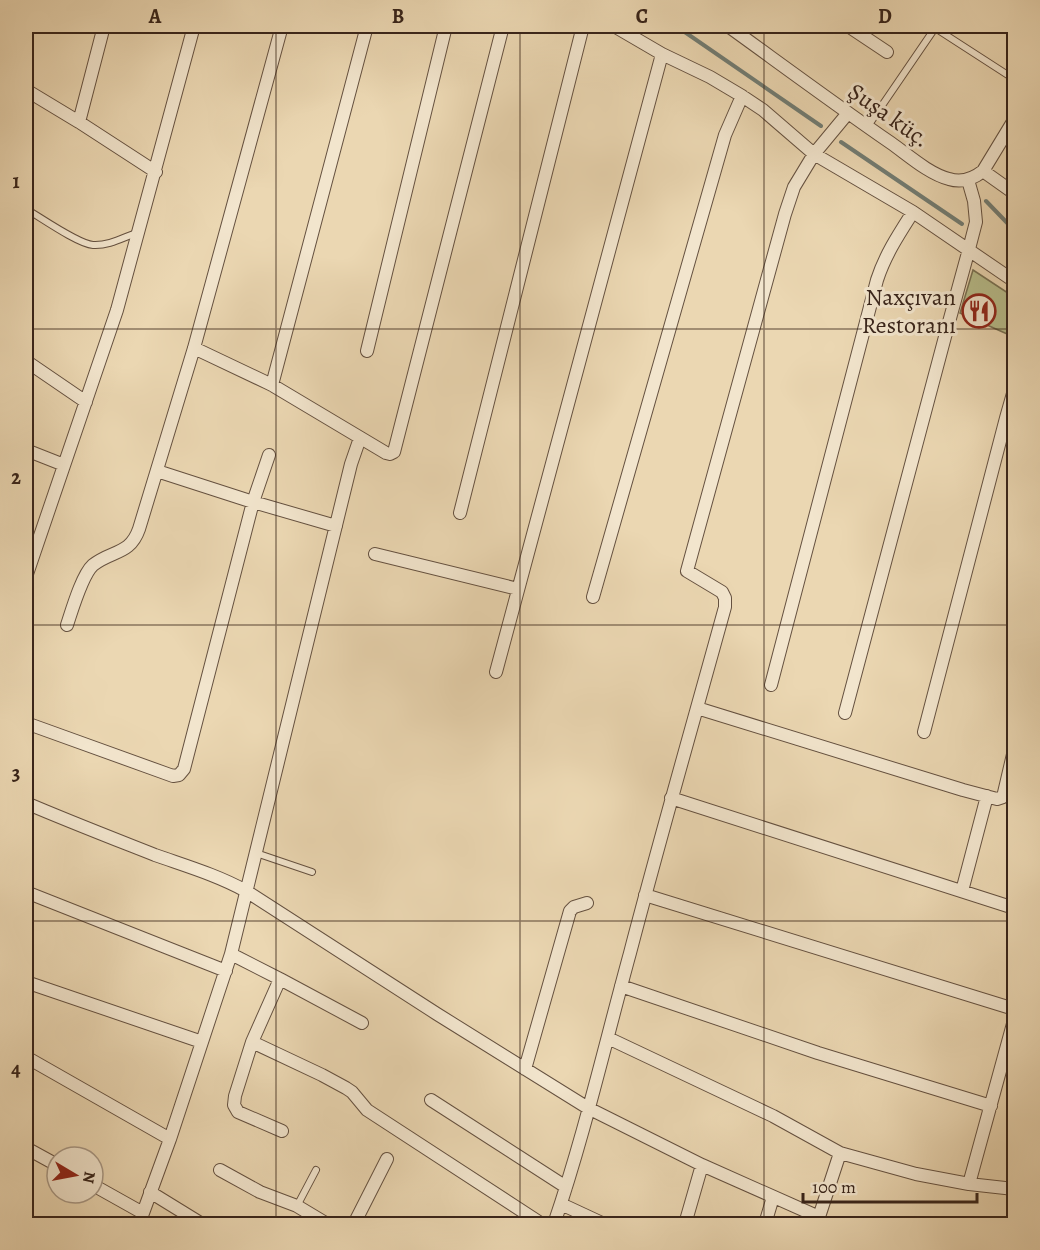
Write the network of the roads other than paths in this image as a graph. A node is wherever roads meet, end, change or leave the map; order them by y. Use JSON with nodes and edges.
{"nodes":[{"id":1,"x":104,"y":26,"type":"edge"},
{"id":2,"x":194,"y":26,"type":"edge"},
{"id":3,"x":282,"y":26,"type":"edge"},
{"id":4,"x":367,"y":26,"type":"edge"},
{"id":5,"x":446,"y":26,"type":"edge"},
{"id":6,"x":503,"y":26,"type":"edge"},
{"id":7,"x":583,"y":26,"type":"edge"},
{"id":8,"x":614,"y":26,"type":"edge"},
{"id":9,"x":728,"y":26,"type":"edge"},
{"id":10,"x":848,"y":26,"type":"edge"},
{"id":11,"x":933,"y":27,"type":"edge"},
{"id":12,"x":887,"y":52,"type":"dead end"},
{"id":13,"x":662,"y":54,"type":"junction"},
{"id":14,"x":1014,"y":79,"type":"edge"},
{"id":15,"x":26,"y":90,"type":"edge"},
{"id":16,"x":742,"y":96,"type":"junction"},
{"id":17,"x":849,"y":113,"type":"junction"},
{"id":18,"x":1014,"y":120,"type":"edge"},
{"id":19,"x":79,"y":122,"type":"junction"},
{"id":20,"x":867,"y":127,"type":"junction"},
{"id":21,"x":814,"y":154,"type":"junction"},
{"id":22,"x":983,"y":171,"type":"junction"},
{"id":23,"x":156,"y":172,"type":"junction"},
{"id":24,"x":968,"y":180,"type":"junction"},
{"id":25,"x":1014,"y":193,"type":"edge"},
{"id":26,"x":26,"y":209,"type":"edge"},
{"id":27,"x":913,"y":212,"type":"junction"},
{"id":28,"x":139,"y":232,"type":"junction"},
{"id":29,"x":969,"y":249,"type":"junction"},
{"id":30,"x":1014,"y":281,"type":"edge"},
{"id":31,"x":194,"y":348,"type":"junction"},
{"id":32,"x":368,"y":351,"type":"dead end"},
{"id":33,"x":26,"y":361,"type":"edge"},
{"id":34,"x":272,"y":385,"type":"junction"},
{"id":35,"x":1014,"y":390,"type":"edge"},
{"id":36,"x":86,"y":402,"type":"junction"},
{"id":37,"x":360,"y":438,"type":"junction"},
{"id":38,"x":26,"y":450,"type":"edge"},
{"id":39,"x":269,"y":455,"type":"dead end"},
{"id":40,"x":64,"y":465,"type":"junction"},
{"id":41,"x":157,"y":471,"type":"junction"},
{"id":42,"x":253,"y":502,"type":"junction"},
{"id":43,"x":460,"y":513,"type":"dead end"},
{"id":44,"x":336,"y":526,"type":"junction"},
{"id":45,"x":31,"y":539,"type":"edge"},
{"id":46,"x":375,"y":554,"type":"dead end"},
{"id":47,"x":26,"y":577,"type":"edge"},
{"id":48,"x":518,"y":589,"type":"junction"},
{"id":49,"x":593,"y":597,"type":"dead end"},
{"id":50,"x":67,"y":625,"type":"dead end"},
{"id":51,"x":496,"y":672,"type":"dead end"},
{"id":52,"x":771,"y":685,"type":"dead end"},
{"id":53,"x":698,"y":708,"type":"junction"},
{"id":54,"x":845,"y":714,"type":"dead end"},
{"id":55,"x":26,"y":723,"type":"edge"},
{"id":56,"x":924,"y":732,"type":"dead end"},
{"id":57,"x":1014,"y":750,"type":"edge"},
{"id":58,"x":987,"y":796,"type":"junction"},
{"id":59,"x":671,"y":798,"type":"junction"},
{"id":60,"x":26,"y":803,"type":"edge"},
{"id":61,"x":256,"y":853,"type":"junction"},
{"id":62,"x":312,"y":872,"type":"dead end"},
{"id":63,"x":26,"y":891,"type":"edge"},
{"id":64,"x":246,"y":891,"type":"junction"},
{"id":65,"x":962,"y":891,"type":"junction"},
{"id":66,"x":645,"y":895,"type":"junction"},
{"id":67,"x":587,"y":903,"type":"dead end"},
{"id":68,"x":1014,"y":908,"type":"edge"},
{"id":69,"x":231,"y":954,"type":"junction"},
{"id":70,"x":226,"y":971,"type":"junction"},
{"id":71,"x":280,"y":979,"type":"junction"},
{"id":72,"x":26,"y":982,"type":"edge"},
{"id":73,"x":621,"y":986,"type":"junction"},
{"id":74,"x":1014,"y":1009,"type":"edge"},
{"id":75,"x":1014,"y":1020,"type":"edge"},
{"id":76,"x":362,"y":1023,"type":"dead end"},
{"id":77,"x":608,"y":1038,"type":"junction"},
{"id":78,"x":202,"y":1042,"type":"junction"},
{"id":79,"x":252,"y":1042,"type":"junction"},
{"id":80,"x":26,"y":1057,"type":"edge"},
{"id":81,"x":525,"y":1069,"type":"junction"},
{"id":82,"x":431,"y":1100,"type":"dead end"},
{"id":83,"x":992,"y":1106,"type":"junction"},
{"id":84,"x":588,"y":1108,"type":"junction"},
{"id":85,"x":282,"y":1131,"type":"dead end"},
{"id":86,"x":170,"y":1138,"type":"junction"},
{"id":87,"x":26,"y":1148,"type":"edge"},
{"id":88,"x":840,"y":1153,"type":"junction"},
{"id":89,"x":45,"y":1158,"type":"edge"},
{"id":90,"x":387,"y":1159,"type":"dead end"},
{"id":91,"x":702,"y":1165,"type":"junction"},
{"id":92,"x":220,"y":1170,"type":"dead end"},
{"id":93,"x":316,"y":1170,"type":"dead end"},
{"id":94,"x":969,"y":1185,"type":"junction"},
{"id":95,"x":566,"y":1187,"type":"junction"},
{"id":96,"x":1014,"y":1189,"type":"edge"},
{"id":97,"x":150,"y":1192,"type":"junction"},
{"id":98,"x":105,"y":1194,"type":"edge"},
{"id":99,"x":773,"y":1197,"type":"junction"},
{"id":100,"x":561,"y":1204,"type":"junction"},
{"id":101,"x":297,"y":1206,"type":"junction"},
{"id":102,"x":141,"y":1219,"type":"edge"},
{"id":103,"x":818,"y":1221,"type":"edge"},
{"id":104,"x":201,"y":1224,"type":"edge"},
{"id":105,"x":327,"y":1224,"type":"edge"},
{"id":106,"x":354,"y":1224,"type":"edge"},
{"id":107,"x":542,"y":1224,"type":"edge"},
{"id":108,"x":554,"y":1224,"type":"edge"},
{"id":109,"x":604,"y":1224,"type":"edge"},
{"id":110,"x":685,"y":1224,"type":"edge"},
{"id":111,"x":765,"y":1224,"type":"edge"}],
"edges":[{"from":1,"to":19,"type":"street"},
{"from":2,"to":23,"type":"street"},
{"from":3,"to":31,"type":"street"},
{"from":4,"to":34,"type":"street"},
{"from":5,"to":32,"type":"street"},
{"from":6,"to":37,"type":"street"},
{"from":7,"to":43,"type":"street"},
{"from":8,"to":13,"type":"street"},
{"from":9,"to":17,"type":"street","name":"Şuşa küç."},
{"from":10,"to":12,"type":"street"},
{"from":11,"to":14,"type":"lane"},
{"from":11,"to":20,"type":"lane"},
{"from":13,"to":16,"type":"street"},
{"from":13,"to":48,"type":"street"},
{"from":15,"to":19,"type":"street"},
{"from":16,"to":21,"type":"street"},
{"from":16,"to":49,"type":"street"},
{"from":17,"to":20,"type":"street","name":"Şuşa küç."},
{"from":17,"to":21,"type":"street"},
{"from":18,"to":22,"type":"street"},
{"from":19,"to":23,"type":"street"},
{"from":20,"to":24,"type":"street","name":"Şuşa küç."},
{"from":21,"to":27,"type":"street"},
{"from":21,"to":53,"type":"street"},
{"from":22,"to":24,"type":"street"},
{"from":22,"to":25,"type":"street"},
{"from":23,"to":28,"type":"street"},
{"from":24,"to":29,"type":"street"},
{"from":26,"to":28,"type":"lane"},
{"from":27,"to":29,"type":"street"},
{"from":27,"to":52,"type":"street"},
{"from":28,"to":36,"type":"street"},
{"from":29,"to":30,"type":"street"},
{"from":29,"to":54,"type":"street"},
{"from":31,"to":34,"type":"street"},
{"from":31,"to":41,"type":"street"},
{"from":33,"to":36,"type":"street"},
{"from":34,"to":37,"type":"street"},
{"from":35,"to":56,"type":"street"},
{"from":36,"to":40,"type":"street"},
{"from":37,"to":44,"type":"street"},
{"from":38,"to":40,"type":"street"},
{"from":39,"to":42,"type":"street"},
{"from":40,"to":45,"type":"street"},
{"from":41,"to":42,"type":"street"},
{"from":41,"to":50,"type":"street"},
{"from":42,"to":44,"type":"street"},
{"from":42,"to":55,"type":"street"},
{"from":44,"to":61,"type":"street"},
{"from":45,"to":47,"type":"street"},
{"from":46,"to":48,"type":"street"},
{"from":48,"to":51,"type":"street"},
{"from":53,"to":58,"type":"street"},
{"from":53,"to":59,"type":"street"},
{"from":57,"to":58,"type":"street"},
{"from":58,"to":65,"type":"street"},
{"from":59,"to":65,"type":"street"},
{"from":59,"to":66,"type":"street"},
{"from":60,"to":64,"type":"street"},
{"from":61,"to":62,"type":"lane"},
{"from":61,"to":64,"type":"street"},
{"from":63,"to":70,"type":"street"},
{"from":64,"to":69,"type":"street"},
{"from":64,"to":81,"type":"street"},
{"from":65,"to":68,"type":"street"},
{"from":66,"to":73,"type":"street"},
{"from":66,"to":74,"type":"street"},
{"from":67,"to":81,"type":"street"},
{"from":69,"to":70,"type":"street"},
{"from":69,"to":71,"type":"street"},
{"from":70,"to":78,"type":"street"},
{"from":71,"to":76,"type":"street"},
{"from":71,"to":79,"type":"street"},
{"from":72,"to":78,"type":"street"},
{"from":73,"to":77,"type":"street"},
{"from":73,"to":83,"type":"street"},
{"from":75,"to":83,"type":"street"},
{"from":77,"to":84,"type":"street"},
{"from":77,"to":88,"type":"street"},
{"from":78,"to":86,"type":"street"},
{"from":79,"to":85,"type":"street"},
{"from":79,"to":107,"type":"street"},
{"from":80,"to":86,"type":"street"},
{"from":81,"to":84,"type":"street"},
{"from":82,"to":95,"type":"street"},
{"from":83,"to":94,"type":"street"},
{"from":84,"to":91,"type":"street"},
{"from":84,"to":95,"type":"street"},
{"from":86,"to":97,"type":"street"},
{"from":87,"to":89,"type":"street"},
{"from":88,"to":94,"type":"street"},
{"from":88,"to":103,"type":"street"},
{"from":90,"to":106,"type":"street"},
{"from":91,"to":99,"type":"street"},
{"from":91,"to":110,"type":"street"},
{"from":92,"to":101,"type":"street"},
{"from":93,"to":101,"type":"lane"},
{"from":94,"to":96,"type":"street"},
{"from":95,"to":100,"type":"street"},
{"from":97,"to":102,"type":"street"},
{"from":97,"to":104,"type":"street"},
{"from":98,"to":102,"type":"street"},
{"from":99,"to":103,"type":"street"},
{"from":99,"to":111,"type":"street"},
{"from":100,"to":108,"type":"street"},
{"from":100,"to":109,"type":"street"},
{"from":101,"to":105,"type":"street"}]}
